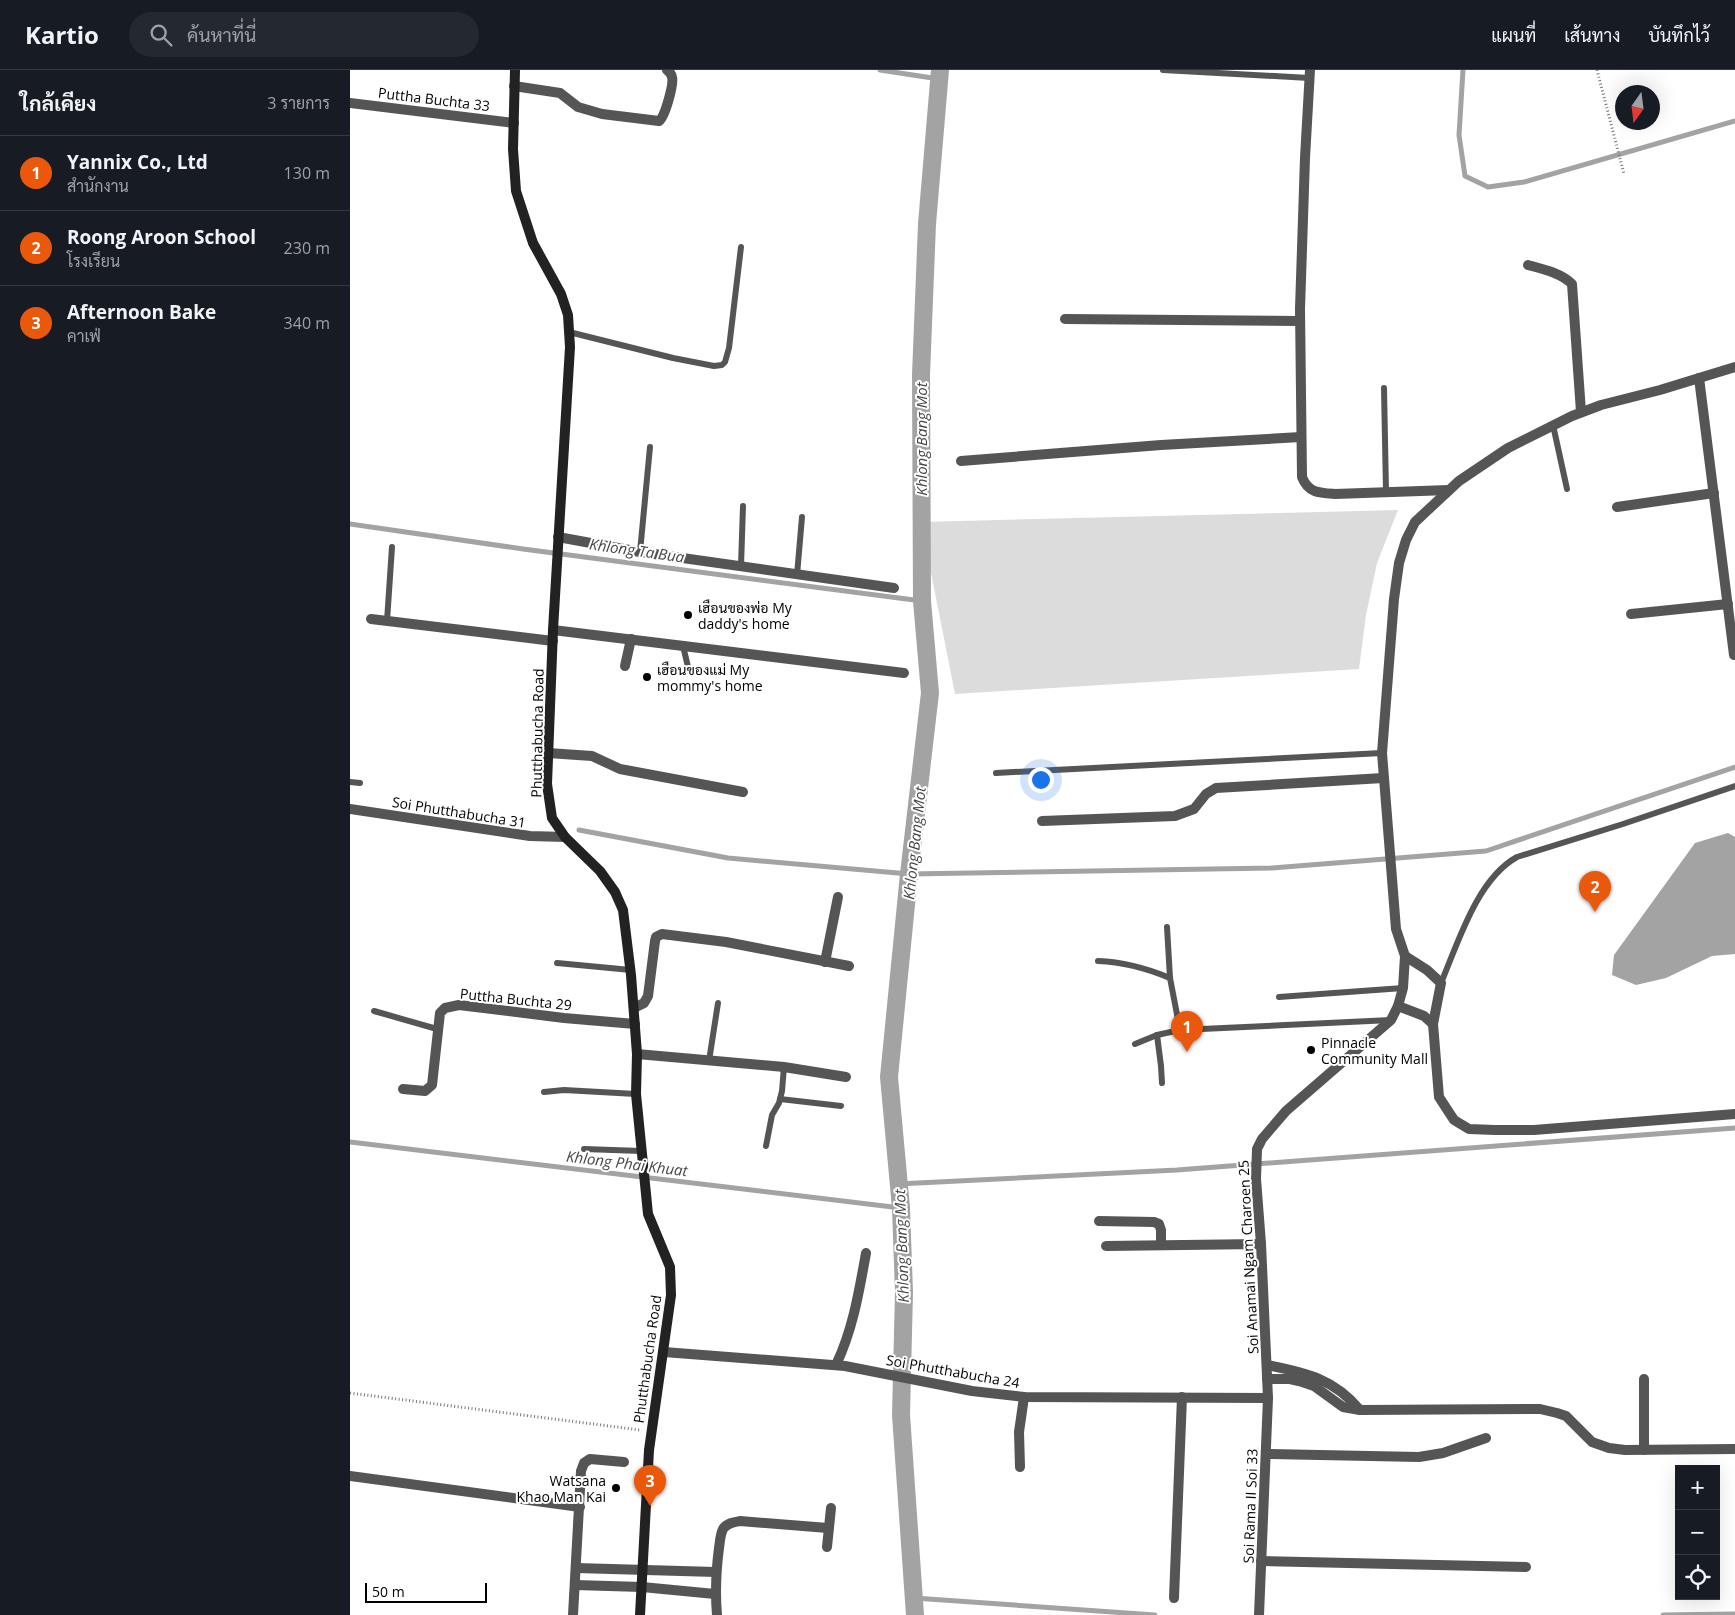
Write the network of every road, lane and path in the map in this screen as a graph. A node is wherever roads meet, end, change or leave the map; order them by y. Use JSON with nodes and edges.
{"nodes":[{"id":1,"x":515,"y":70,"type":"edge"},
{"id":2,"x":667,"y":70,"type":"edge"},
{"id":3,"x":1163,"y":70,"type":"edge"},
{"id":4,"x":1597,"y":70,"type":"edge"},
{"id":5,"x":1309,"y":74,"type":"edge"},
{"id":6,"x":514,"y":86,"type":"junction"},
{"id":7,"x":350,"y":103,"type":"edge"},
{"id":8,"x":514,"y":123,"type":"junction"},
{"id":9,"x":1624,"y":174,"type":"dead end"},
{"id":10,"x":741,"y":247,"type":"dead end"},
{"id":11,"x":1528,"y":265,"type":"dead end"},
{"id":12,"x":1065,"y":319,"type":"dead end"},
{"id":13,"x":1300,"y":321,"type":"junction"},
{"id":14,"x":569,"y":332,"type":"junction"},
{"id":15,"x":1735,"y":367,"type":"edge"},
{"id":16,"x":1699,"y":378,"type":"junction"},
{"id":17,"x":1384,"y":388,"type":"dead end"},
{"id":18,"x":1581,"y":412,"type":"junction"},
{"id":19,"x":1553,"y":425,"type":"junction"},
{"id":20,"x":1301,"y":437,"type":"junction"},
{"id":21,"x":650,"y":447,"type":"dead end"},
{"id":22,"x":961,"y":461,"type":"dead end"},
{"id":23,"x":1567,"y":488,"type":"dead end"},
{"id":24,"x":1450,"y":490,"type":"junction"},
{"id":25,"x":1386,"y":492,"type":"junction"},
{"id":26,"x":1714,"y":493,"type":"junction"},
{"id":27,"x":743,"y":506,"type":"dead end"},
{"id":28,"x":1618,"y":507,"type":"dead end"},
{"id":29,"x":802,"y":517,"type":"dead end"},
{"id":30,"x":558,"y":541,"type":"junction"},
{"id":31,"x":392,"y":547,"type":"dead end"},
{"id":32,"x":640,"y":552,"type":"junction"},
{"id":33,"x":741,"y":566,"type":"junction"},
{"id":34,"x":797,"y":574,"type":"junction"},
{"id":35,"x":894,"y":588,"type":"dead end"},
{"id":36,"x":1728,"y":604,"type":"junction"},
{"id":37,"x":1631,"y":614,"type":"dead end"},
{"id":38,"x":371,"y":619,"type":"dead end"},
{"id":39,"x":387,"y":621,"type":"junction"},
{"id":40,"x":553,"y":630,"type":"junction"},
{"id":41,"x":631,"y":639,"type":"junction"},
{"id":42,"x":553,"y":641,"type":"junction"},
{"id":43,"x":684,"y":646,"type":"junction"},
{"id":44,"x":1734,"y":655,"type":"edge"},
{"id":45,"x":624,"y":666,"type":"dead end"},
{"id":46,"x":689,"y":671,"type":"dead end"},
{"id":47,"x":904,"y":672,"type":"dead end"},
{"id":48,"x":548,"y":752,"type":"junction"},
{"id":49,"x":1382,"y":753,"type":"junction"},
{"id":50,"x":996,"y":773,"type":"dead end"},
{"id":51,"x":1383,"y":778,"type":"junction"},
{"id":52,"x":350,"y":782,"type":"edge"},
{"id":53,"x":360,"y":783,"type":"dead end"},
{"id":54,"x":1735,"y":786,"type":"edge"},
{"id":55,"x":743,"y":792,"type":"dead end"},
{"id":56,"x":350,"y":809,"type":"edge"},
{"id":57,"x":1042,"y":821,"type":"dead end"},
{"id":58,"x":565,"y":837,"type":"junction"},
{"id":59,"x":838,"y":897,"type":"dead end"},
{"id":60,"x":1167,"y":927,"type":"dead end"},
{"id":61,"x":1405,"y":956,"type":"junction"},
{"id":62,"x":1098,"y":961,"type":"dead end"},
{"id":63,"x":825,"y":962,"type":"junction"},
{"id":64,"x":557,"y":963,"type":"dead end"},
{"id":65,"x":849,"y":966,"type":"dead end"},
{"id":66,"x":631,"y":970,"type":"junction"},
{"id":67,"x":1170,"y":978,"type":"junction"},
{"id":68,"x":1441,"y":983,"type":"junction"},
{"id":69,"x":1403,"y":988,"type":"junction"},
{"id":70,"x":1279,"y":997,"type":"dead end"},
{"id":71,"x":718,"y":1003,"type":"dead end"},
{"id":72,"x":1398,"y":1006,"type":"junction"},
{"id":73,"x":634,"y":1008,"type":"junction"},
{"id":74,"x":374,"y":1011,"type":"dead end"},
{"id":75,"x":1391,"y":1020,"type":"junction"},
{"id":76,"x":635,"y":1024,"type":"junction"},
{"id":77,"x":1434,"y":1024,"type":"junction"},
{"id":78,"x":437,"y":1029,"type":"junction"},
{"id":79,"x":1180,"y":1030,"type":"junction"},
{"id":80,"x":1157,"y":1035,"type":"junction"},
{"id":81,"x":1135,"y":1044,"type":"dead end"},
{"id":82,"x":637,"y":1054,"type":"junction"},
{"id":83,"x":709,"y":1061,"type":"junction"},
{"id":84,"x":784,"y":1067,"type":"junction"},
{"id":85,"x":846,"y":1077,"type":"dead end"},
{"id":86,"x":1162,"y":1083,"type":"dead end"},
{"id":87,"x":403,"y":1089,"type":"dead end"},
{"id":88,"x":544,"y":1092,"type":"dead end"},
{"id":89,"x":636,"y":1094,"type":"junction"},
{"id":90,"x":780,"y":1099,"type":"junction"},
{"id":91,"x":841,"y":1106,"type":"dead end"},
{"id":92,"x":1735,"y":1114,"type":"edge"},
{"id":93,"x":766,"y":1146,"type":"dead end"},
{"id":94,"x":584,"y":1149,"type":"dead end"},
{"id":95,"x":641,"y":1151,"type":"junction"},
{"id":96,"x":1099,"y":1221,"type":"dead end"},
{"id":97,"x":1261,"y":1244,"type":"junction"},
{"id":98,"x":1161,"y":1245,"type":"junction"},
{"id":99,"x":1106,"y":1246,"type":"dead end"},
{"id":100,"x":866,"y":1253,"type":"dead end"},
{"id":101,"x":664,"y":1352,"type":"junction"},
{"id":102,"x":840,"y":1365,"type":"junction"},
{"id":103,"x":1267,"y":1365,"type":"junction"},
{"id":104,"x":1644,"y":1379,"type":"dead end"},
{"id":105,"x":1267,"y":1380,"type":"junction"},
{"id":106,"x":350,"y":1393,"type":"edge"},
{"id":107,"x":1024,"y":1397,"type":"junction"},
{"id":108,"x":1182,"y":1397,"type":"junction"},
{"id":109,"x":1268,"y":1398,"type":"junction"},
{"id":110,"x":1360,"y":1410,"type":"junction"},
{"id":111,"x":651,"y":1432,"type":"junction"},
{"id":112,"x":1486,"y":1438,"type":"dead end"},
{"id":113,"x":1735,"y":1449,"type":"edge"},
{"id":114,"x":1644,"y":1450,"type":"junction"},
{"id":115,"x":1266,"y":1454,"type":"junction"},
{"id":116,"x":624,"y":1462,"type":"dead end"},
{"id":117,"x":1020,"y":1467,"type":"dead end"},
{"id":118,"x":350,"y":1476,"type":"edge"},
{"id":119,"x":580,"y":1507,"type":"junction"},
{"id":120,"x":831,"y":1508,"type":"dead end"},
{"id":121,"x":828,"y":1528,"type":"junction"},
{"id":122,"x":827,"y":1547,"type":"dead end"},
{"id":123,"x":1261,"y":1561,"type":"junction"},
{"id":124,"x":1526,"y":1567,"type":"dead end"},
{"id":125,"x":576,"y":1568,"type":"junction"},
{"id":126,"x":643,"y":1571,"type":"junction"},
{"id":127,"x":716,"y":1572,"type":"junction"},
{"id":128,"x":575,"y":1585,"type":"junction"},
{"id":129,"x":642,"y":1587,"type":"junction"},
{"id":130,"x":715,"y":1594,"type":"junction"},
{"id":131,"x":1174,"y":1598,"type":"dead end"},
{"id":132,"x":573,"y":1615,"type":"edge"},
{"id":133,"x":640,"y":1615,"type":"edge"},
{"id":134,"x":717,"y":1615,"type":"edge"},
{"id":135,"x":1259,"y":1615,"type":"edge"}],
"edges":[{"from":1,"to":6,"type":"main road","name":"Phutthabucha Road"},
{"from":2,"to":6,"type":"street"},
{"from":3,"to":5,"type":"lane"},
{"from":4,"to":9,"type":"path"},
{"from":5,"to":13,"type":"street"},
{"from":6,"to":8,"type":"main road","name":"Phutthabucha Road"},
{"from":7,"to":8,"type":"street","name":"Puttha Buchta 33"},
{"from":8,"to":14,"type":"main road","name":"Phutthabucha Road"},
{"from":10,"to":14,"type":"lane"},
{"from":11,"to":18,"type":"street"},
{"from":12,"to":13,"type":"street"},
{"from":13,"to":20,"type":"street"},
{"from":14,"to":30,"type":"main road","name":"Phutthabucha Road"},
{"from":15,"to":16,"type":"street","name":"Soi Anamai Ngam Charoen 25"},
{"from":16,"to":18,"type":"street","name":"Soi Anamai Ngam Charoen 25"},
{"from":16,"to":26,"type":"street"},
{"from":17,"to":25,"type":"lane"},
{"from":18,"to":19,"type":"street","name":"Soi Anamai Ngam Charoen 25"},
{"from":19,"to":23,"type":"lane"},
{"from":19,"to":24,"type":"street","name":"Soi Anamai Ngam Charoen 25"},
{"from":20,"to":22,"type":"street"},
{"from":20,"to":25,"type":"street"},
{"from":21,"to":32,"type":"lane"},
{"from":24,"to":25,"type":"street"},
{"from":24,"to":49,"type":"street","name":"Soi Anamai Ngam Charoen 25"},
{"from":26,"to":28,"type":"street"},
{"from":26,"to":36,"type":"street"},
{"from":27,"to":33,"type":"lane"},
{"from":29,"to":34,"type":"lane"},
{"from":30,"to":32,"type":"street"},
{"from":30,"to":40,"type":"main road","name":"Phutthabucha Road"},
{"from":31,"to":39,"type":"lane"},
{"from":32,"to":33,"type":"street"},
{"from":33,"to":34,"type":"street"},
{"from":34,"to":35,"type":"street"},
{"from":36,"to":37,"type":"street"},
{"from":36,"to":44,"type":"street"},
{"from":38,"to":39,"type":"street"},
{"from":39,"to":42,"type":"street"},
{"from":40,"to":41,"type":"street"},
{"from":40,"to":42,"type":"main road","name":"Phutthabucha Road"},
{"from":41,"to":43,"type":"street"},
{"from":41,"to":45,"type":"street"},
{"from":42,"to":48,"type":"main road","name":"Phutthabucha Road"},
{"from":43,"to":46,"type":"lane"},
{"from":43,"to":47,"type":"street"},
{"from":48,"to":55,"type":"street"},
{"from":48,"to":58,"type":"main road","name":"Phutthabucha Road"},
{"from":49,"to":50,"type":"lane"},
{"from":49,"to":51,"type":"street","name":"Soi Anamai Ngam Charoen 25"},
{"from":51,"to":57,"type":"street"},
{"from":51,"to":61,"type":"street","name":"Soi Anamai Ngam Charoen 25"},
{"from":52,"to":53,"type":"lane"},
{"from":54,"to":68,"type":"lane"},
{"from":56,"to":58,"type":"street","name":"Soi Phutthabucha 31"},
{"from":58,"to":66,"type":"main road","name":"Phutthabucha Road"},
{"from":59,"to":63,"type":"street"},
{"from":60,"to":67,"type":"lane"},
{"from":61,"to":68,"type":"street"},
{"from":61,"to":69,"type":"street","name":"Soi Anamai Ngam Charoen 25"},
{"from":62,"to":67,"type":"lane"},
{"from":63,"to":65,"type":"street"},
{"from":63,"to":73,"type":"street"},
{"from":64,"to":66,"type":"lane"},
{"from":66,"to":73,"type":"main road","name":"Phutthabucha Road"},
{"from":67,"to":79,"type":"lane"},
{"from":68,"to":77,"type":"street"},
{"from":69,"to":70,"type":"lane"},
{"from":69,"to":72,"type":"street","name":"Soi Anamai Ngam Charoen 25"},
{"from":71,"to":83,"type":"lane"},
{"from":72,"to":75,"type":"street","name":"Soi Anamai Ngam Charoen 25"},
{"from":72,"to":77,"type":"street"},
{"from":73,"to":76,"type":"main road","name":"Phutthabucha Road"},
{"from":74,"to":78,"type":"lane"},
{"from":75,"to":79,"type":"lane"},
{"from":75,"to":97,"type":"street","name":"Soi Anamai Ngam Charoen 25"},
{"from":76,"to":78,"type":"street","name":"Puttha Buchta 29"},
{"from":76,"to":82,"type":"main road","name":"Phutthabucha Road"},
{"from":77,"to":92,"type":"street"},
{"from":78,"to":87,"type":"street","name":"Puttha Buchta 29"},
{"from":79,"to":80,"type":"lane"},
{"from":80,"to":81,"type":"lane"},
{"from":80,"to":86,"type":"lane"},
{"from":82,"to":83,"type":"street"},
{"from":82,"to":89,"type":"main road","name":"Phutthabucha Road"},
{"from":83,"to":84,"type":"street"},
{"from":84,"to":85,"type":"street"},
{"from":84,"to":90,"type":"lane"},
{"from":88,"to":89,"type":"lane"},
{"from":89,"to":95,"type":"main road","name":"Phutthabucha Road"},
{"from":90,"to":91,"type":"lane"},
{"from":90,"to":93,"type":"lane"},
{"from":94,"to":95,"type":"lane"},
{"from":95,"to":101,"type":"main road","name":"Phutthabucha Road"},
{"from":96,"to":98,"type":"street"},
{"from":97,"to":98,"type":"street"},
{"from":97,"to":103,"type":"street","name":"Soi Anamai Ngam Charoen 25"},
{"from":98,"to":99,"type":"street"},
{"from":100,"to":102,"type":"street"},
{"from":101,"to":102,"type":"street","name":"Soi Phutthabucha 24"},
{"from":101,"to":111,"type":"main road","name":"Phutthabucha Road"},
{"from":102,"to":107,"type":"street","name":"Soi Phutthabucha 24"},
{"from":103,"to":105,"type":"street","name":"Soi Anamai Ngam Charoen 25"},
{"from":103,"to":110,"type":"street"},
{"from":104,"to":114,"type":"street"},
{"from":105,"to":109,"type":"street","name":"Soi Anamai Ngam Charoen 25"},
{"from":105,"to":110,"type":"street"},
{"from":106,"to":111,"type":"path"},
{"from":107,"to":108,"type":"street","name":"Soi Phutthabucha 24"},
{"from":107,"to":117,"type":"street"},
{"from":108,"to":109,"type":"street","name":"Soi Phutthabucha 24"},
{"from":108,"to":131,"type":"street"},
{"from":109,"to":115,"type":"street","name":"Soi Rama II Soi 33"},
{"from":110,"to":114,"type":"street"},
{"from":111,"to":126,"type":"main road","name":"Phutthabucha Road"},
{"from":112,"to":115,"type":"street"},
{"from":113,"to":114,"type":"street"},
{"from":115,"to":123,"type":"street","name":"Soi Rama II Soi 33"},
{"from":116,"to":119,"type":"street"},
{"from":118,"to":119,"type":"street"},
{"from":119,"to":125,"type":"street"},
{"from":120,"to":121,"type":"street"},
{"from":121,"to":122,"type":"street"},
{"from":121,"to":127,"type":"street"},
{"from":123,"to":124,"type":"street"},
{"from":123,"to":135,"type":"street","name":"Soi Rama II Soi 33"},
{"from":125,"to":126,"type":"street"},
{"from":125,"to":128,"type":"street"},
{"from":126,"to":127,"type":"street"},
{"from":126,"to":129,"type":"main road","name":"Phutthabucha Road"},
{"from":127,"to":130,"type":"street"},
{"from":128,"to":129,"type":"street"},
{"from":128,"to":132,"type":"street"},
{"from":129,"to":130,"type":"street"},
{"from":129,"to":133,"type":"main road","name":"Phutthabucha Road"},
{"from":130,"to":134,"type":"street"}]}
